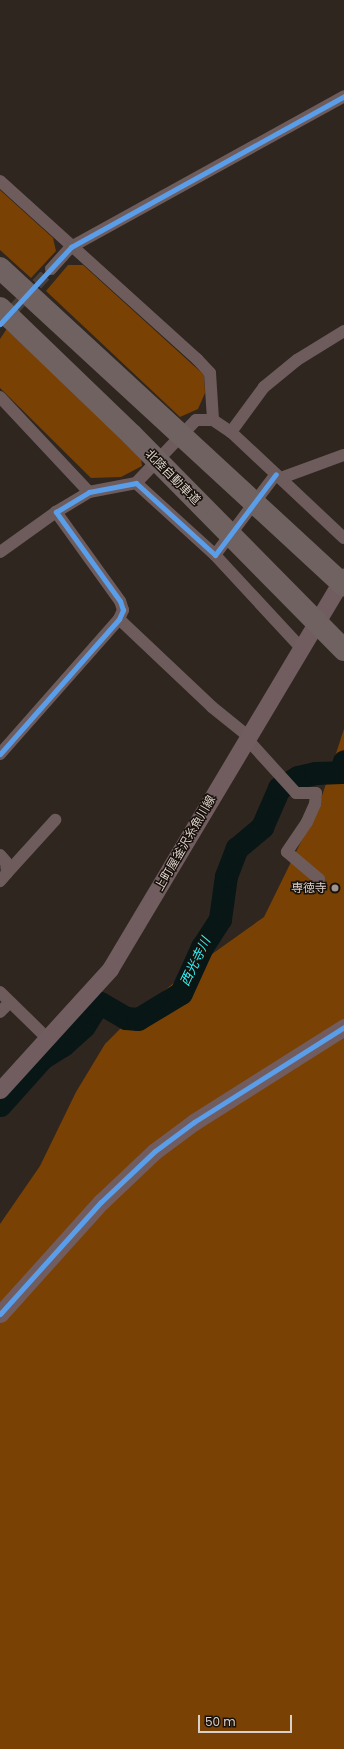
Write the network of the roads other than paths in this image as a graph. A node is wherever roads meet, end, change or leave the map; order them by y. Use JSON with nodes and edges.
{"nodes":[{"id":1,"x":344,"y":96,"type":"edge"},
{"id":2,"x":0,"y":181,"type":"edge"},
{"id":3,"x":71,"y":247,"type":"junction"},
{"id":4,"x":0,"y":268,"type":"edge"},
{"id":5,"x":51,"y":269,"type":"tunnel mouth"},
{"id":6,"x":0,"y":308,"type":"edge"},
{"id":7,"x":344,"y":331,"type":"edge"},
{"id":8,"x":0,"y":397,"type":"edge"},
{"id":9,"x":213,"y":420,"type":"junction"},
{"id":10,"x":231,"y":432,"type":"junction"},
{"id":11,"x":344,"y":455,"type":"edge"},
{"id":12,"x":279,"y":476,"type":"junction"},
{"id":13,"x":136,"y":483,"type":"junction"},
{"id":14,"x":89,"y":492,"type":"junction"},
{"id":15,"x":56,"y":512,"type":"junction"},
{"id":16,"x":344,"y":538,"type":"edge"},
{"id":17,"x":0,"y":552,"type":"edge"},
{"id":18,"x":215,"y":555,"type":"junction"},
{"id":19,"x":344,"y":576,"type":"edge"},
{"id":20,"x":344,"y":585,"type":"edge"},
{"id":21,"x":119,"y":619,"type":"junction"},
{"id":22,"x":301,"y":648,"type":"junction"},
{"id":23,"x":344,"y":650,"type":"edge"},
{"id":24,"x":248,"y":738,"type":"junction"},
{"id":25,"x":0,"y":754,"type":"edge"},
{"id":26,"x":55,"y":820,"type":"dead end"},
{"id":27,"x":0,"y":855,"type":"edge"},
{"id":28,"x":4,"y":877,"type":"edge"},
{"id":29,"x":320,"y":879,"type":"dead end"},
{"id":30,"x":0,"y":992,"type":"edge"},
{"id":31,"x":10,"y":1002,"type":"junction"},
{"id":32,"x":0,"y":1012,"type":"edge"},
{"id":33,"x":344,"y":1027,"type":"edge"},
{"id":34,"x":47,"y":1038,"type":"junction"},
{"id":35,"x":0,"y":1090,"type":"edge"},
{"id":36,"x":0,"y":1314,"type":"edge"}],
"edges":[{"from":1,"to":3,"type":"street"},
{"from":2,"to":3,"type":"street"},
{"from":3,"to":5,"type":"street"},
{"from":3,"to":9,"type":"street"},
{"from":4,"to":20,"type":"highway"},
{"from":6,"to":23,"type":"highway","name":"北陸自動車道"},
{"from":7,"to":10,"type":"street"},
{"from":8,"to":14,"type":"street"},
{"from":9,"to":10,"type":"street"},
{"from":9,"to":13,"type":"street"},
{"from":10,"to":12,"type":"street"},
{"from":11,"to":12,"type":"street"},
{"from":12,"to":16,"type":"street"},
{"from":12,"to":18,"type":"street"},
{"from":13,"to":14,"type":"street"},
{"from":13,"to":18,"type":"street"},
{"from":14,"to":15,"type":"street"},
{"from":15,"to":17,"type":"street"},
{"from":15,"to":21,"type":"street"},
{"from":18,"to":22,"type":"street"},
{"from":19,"to":22,"type":"main road","name":"上町屋釜沢糸魚川線"},
{"from":21,"to":24,"type":"street"},
{"from":21,"to":25,"type":"street"},
{"from":22,"to":24,"type":"main road","name":"上町屋釜沢糸魚川線"},
{"from":24,"to":29,"type":"street"},
{"from":24,"to":34,"type":"main road","name":"上町屋釜沢糸魚川線"},
{"from":26,"to":28,"type":"street"},
{"from":27,"to":28,"type":"street"},
{"from":30,"to":31,"type":"street"},
{"from":31,"to":32,"type":"street"},
{"from":31,"to":34,"type":"street"},
{"from":33,"to":36,"type":"main road"},
{"from":34,"to":35,"type":"main road","name":"上町屋釜沢糸魚川線"}]}
